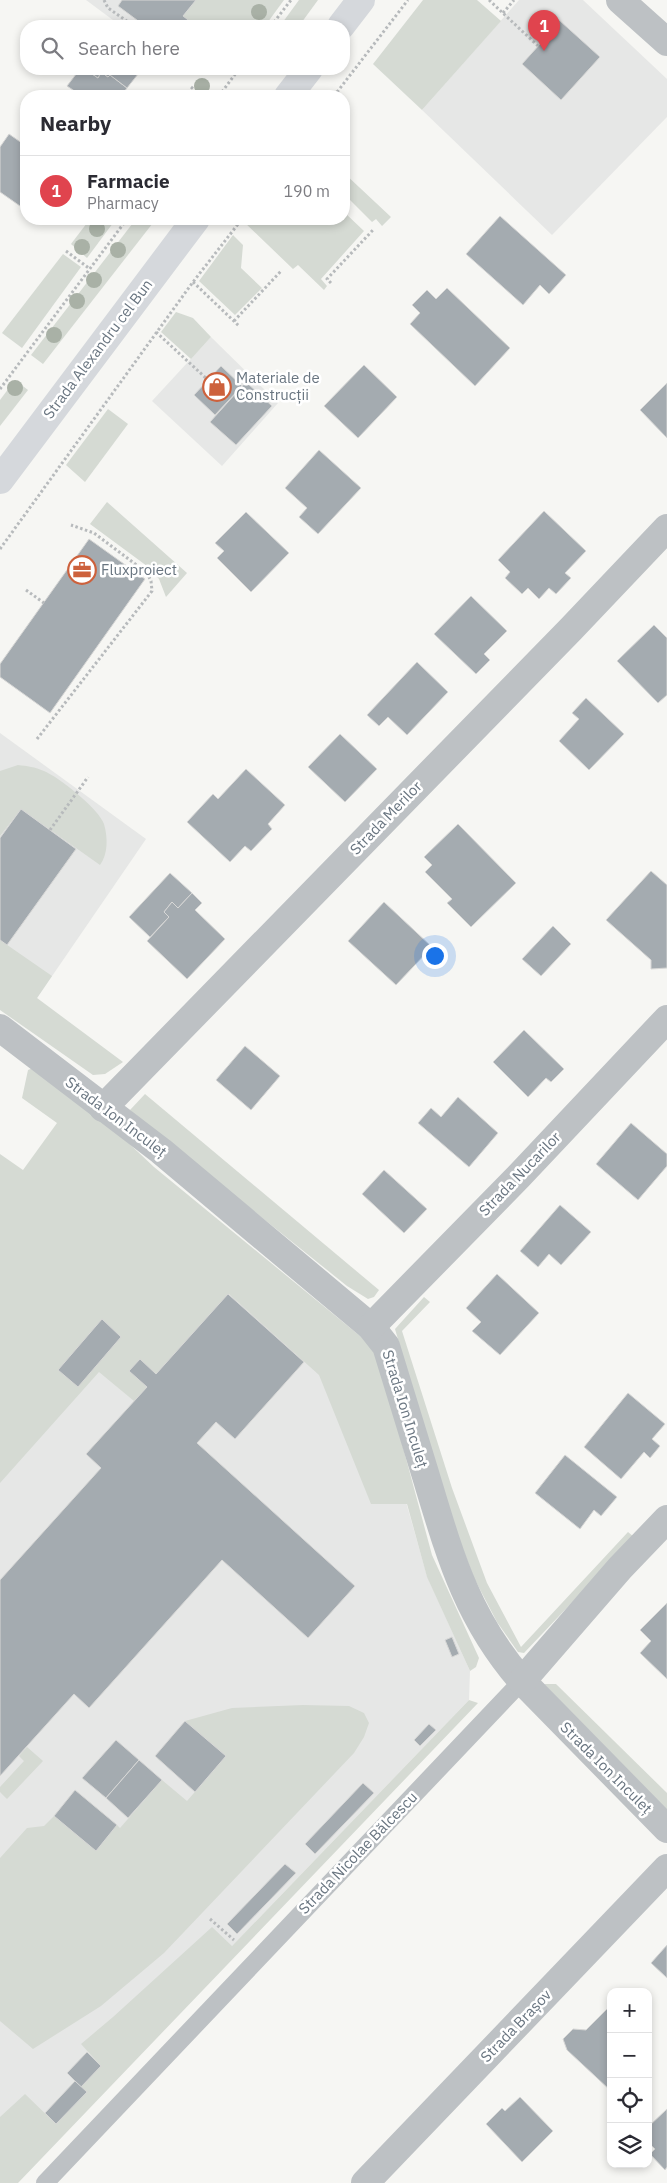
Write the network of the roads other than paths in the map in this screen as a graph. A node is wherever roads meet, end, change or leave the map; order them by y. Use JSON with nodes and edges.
{"nodes":[{"id":1,"x":361,"y":0,"type":"edge"},
{"id":2,"x":620,"y":0,"type":"edge"},
{"id":3,"x":346,"y":20,"type":"edge"},
{"id":4,"x":667,"y":42,"type":"edge"},
{"id":5,"x":304,"y":75,"type":"edge"},
{"id":6,"x":293,"y":90,"type":"edge"},
{"id":7,"x":191,"y":225,"type":"edge"},
{"id":8,"x":0,"y":480,"type":"edge"},
{"id":9,"x":667,"y":528,"type":"edge"},
{"id":10,"x":667,"y":1019,"type":"edge"},
{"id":11,"x":0,"y":1028,"type":"edge"},
{"id":12,"x":103,"y":1108,"type":"junction"},
{"id":13,"x":371,"y":1327,"type":"junction"},
{"id":14,"x":667,"y":1519,"type":"edge"},
{"id":15,"x":522,"y":1681,"type":"junction"},
{"id":16,"x":667,"y":1829,"type":"edge"},
{"id":17,"x":667,"y":1868,"type":"edge"},
{"id":18,"x":45,"y":2183,"type":"edge"},
{"id":19,"x":366,"y":2183,"type":"edge"}],
"edges":[{"from":1,"to":3,"type":"main road"},
{"from":2,"to":4,"type":"street"},
{"from":5,"to":6,"type":"main road"},
{"from":7,"to":8,"type":"main road","name":"Strada Alexandru cel Bun"},
{"from":9,"to":12,"type":"street","name":"Strada Merilor"},
{"from":10,"to":13,"type":"street","name":"Strada Nucarilor"},
{"from":11,"to":12,"type":"street","name":"Strada Ion Inculeț"},
{"from":12,"to":13,"type":"street","name":"Strada Ion Inculeț"},
{"from":13,"to":15,"type":"street","name":"Strada Ion Inculeț"},
{"from":14,"to":15,"type":"street","name":"Strada Nicolae Bălcescu"},
{"from":15,"to":16,"type":"street","name":"Strada Ion Inculeț"},
{"from":15,"to":18,"type":"lane","name":"Strada Nicolae Bălcescu"},
{"from":17,"to":19,"type":"street","name":"Strada Brașov"}]}
